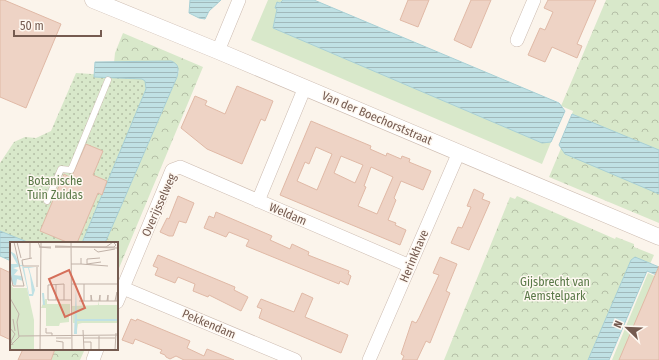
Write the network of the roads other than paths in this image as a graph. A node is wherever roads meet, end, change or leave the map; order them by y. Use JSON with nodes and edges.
{"nodes":[{"id":1,"x":93,"y":0,"type":"edge"},
{"id":2,"x":239,"y":0,"type":"edge"},
{"id":3,"x":534,"y":0,"type":"edge"},
{"id":4,"x":517,"y":40,"type":"dead end"},
{"id":5,"x":218,"y":50,"type":"junction"},
{"id":6,"x":108,"y":80,"type":"dead end"},
{"id":7,"x":305,"y":88,"type":"junction"},
{"id":8,"x":459,"y":152,"type":"junction"},
{"id":9,"x":47,"y":201,"type":"dead end"},
{"id":10,"x":258,"y":201,"type":"junction"},
{"id":11,"x":659,"y":237,"type":"edge"},
{"id":12,"x":410,"y":266,"type":"junction"},
{"id":13,"x":123,"y":288,"type":"junction"},
{"id":14,"x":118,"y":300,"type":"edge"},
{"id":15,"x":97,"y":350,"type":"edge"},
{"id":16,"x":93,"y":360,"type":"edge"},
{"id":17,"x":295,"y":360,"type":"edge"},
{"id":18,"x":369,"y":360,"type":"edge"}],
"edges":[{"from":1,"to":5,"type":"street","name":"Van der Boechorststraat"},
{"from":2,"to":5,"type":"street"},
{"from":3,"to":4,"type":"street"},
{"from":5,"to":7,"type":"street","name":"Van der Boechorststraat"},
{"from":6,"to":9,"type":"lane"},
{"from":7,"to":8,"type":"street","name":"Van der Boechorststraat"},
{"from":7,"to":10,"type":"street","name":"Weldam"},
{"from":8,"to":11,"type":"street","name":"Van der Boechorststraat"},
{"from":8,"to":12,"type":"street","name":"Herinkhave"},
{"from":10,"to":12,"type":"street","name":"Weldam"},
{"from":10,"to":13,"type":"street","name":"Overijsselweg"},
{"from":12,"to":18,"type":"street","name":"Herinkhave"},
{"from":13,"to":14,"type":"street","name":"Overijsselweg"},
{"from":13,"to":17,"type":"street","name":"Pekkendam"},
{"from":15,"to":16,"type":"street"}]}
